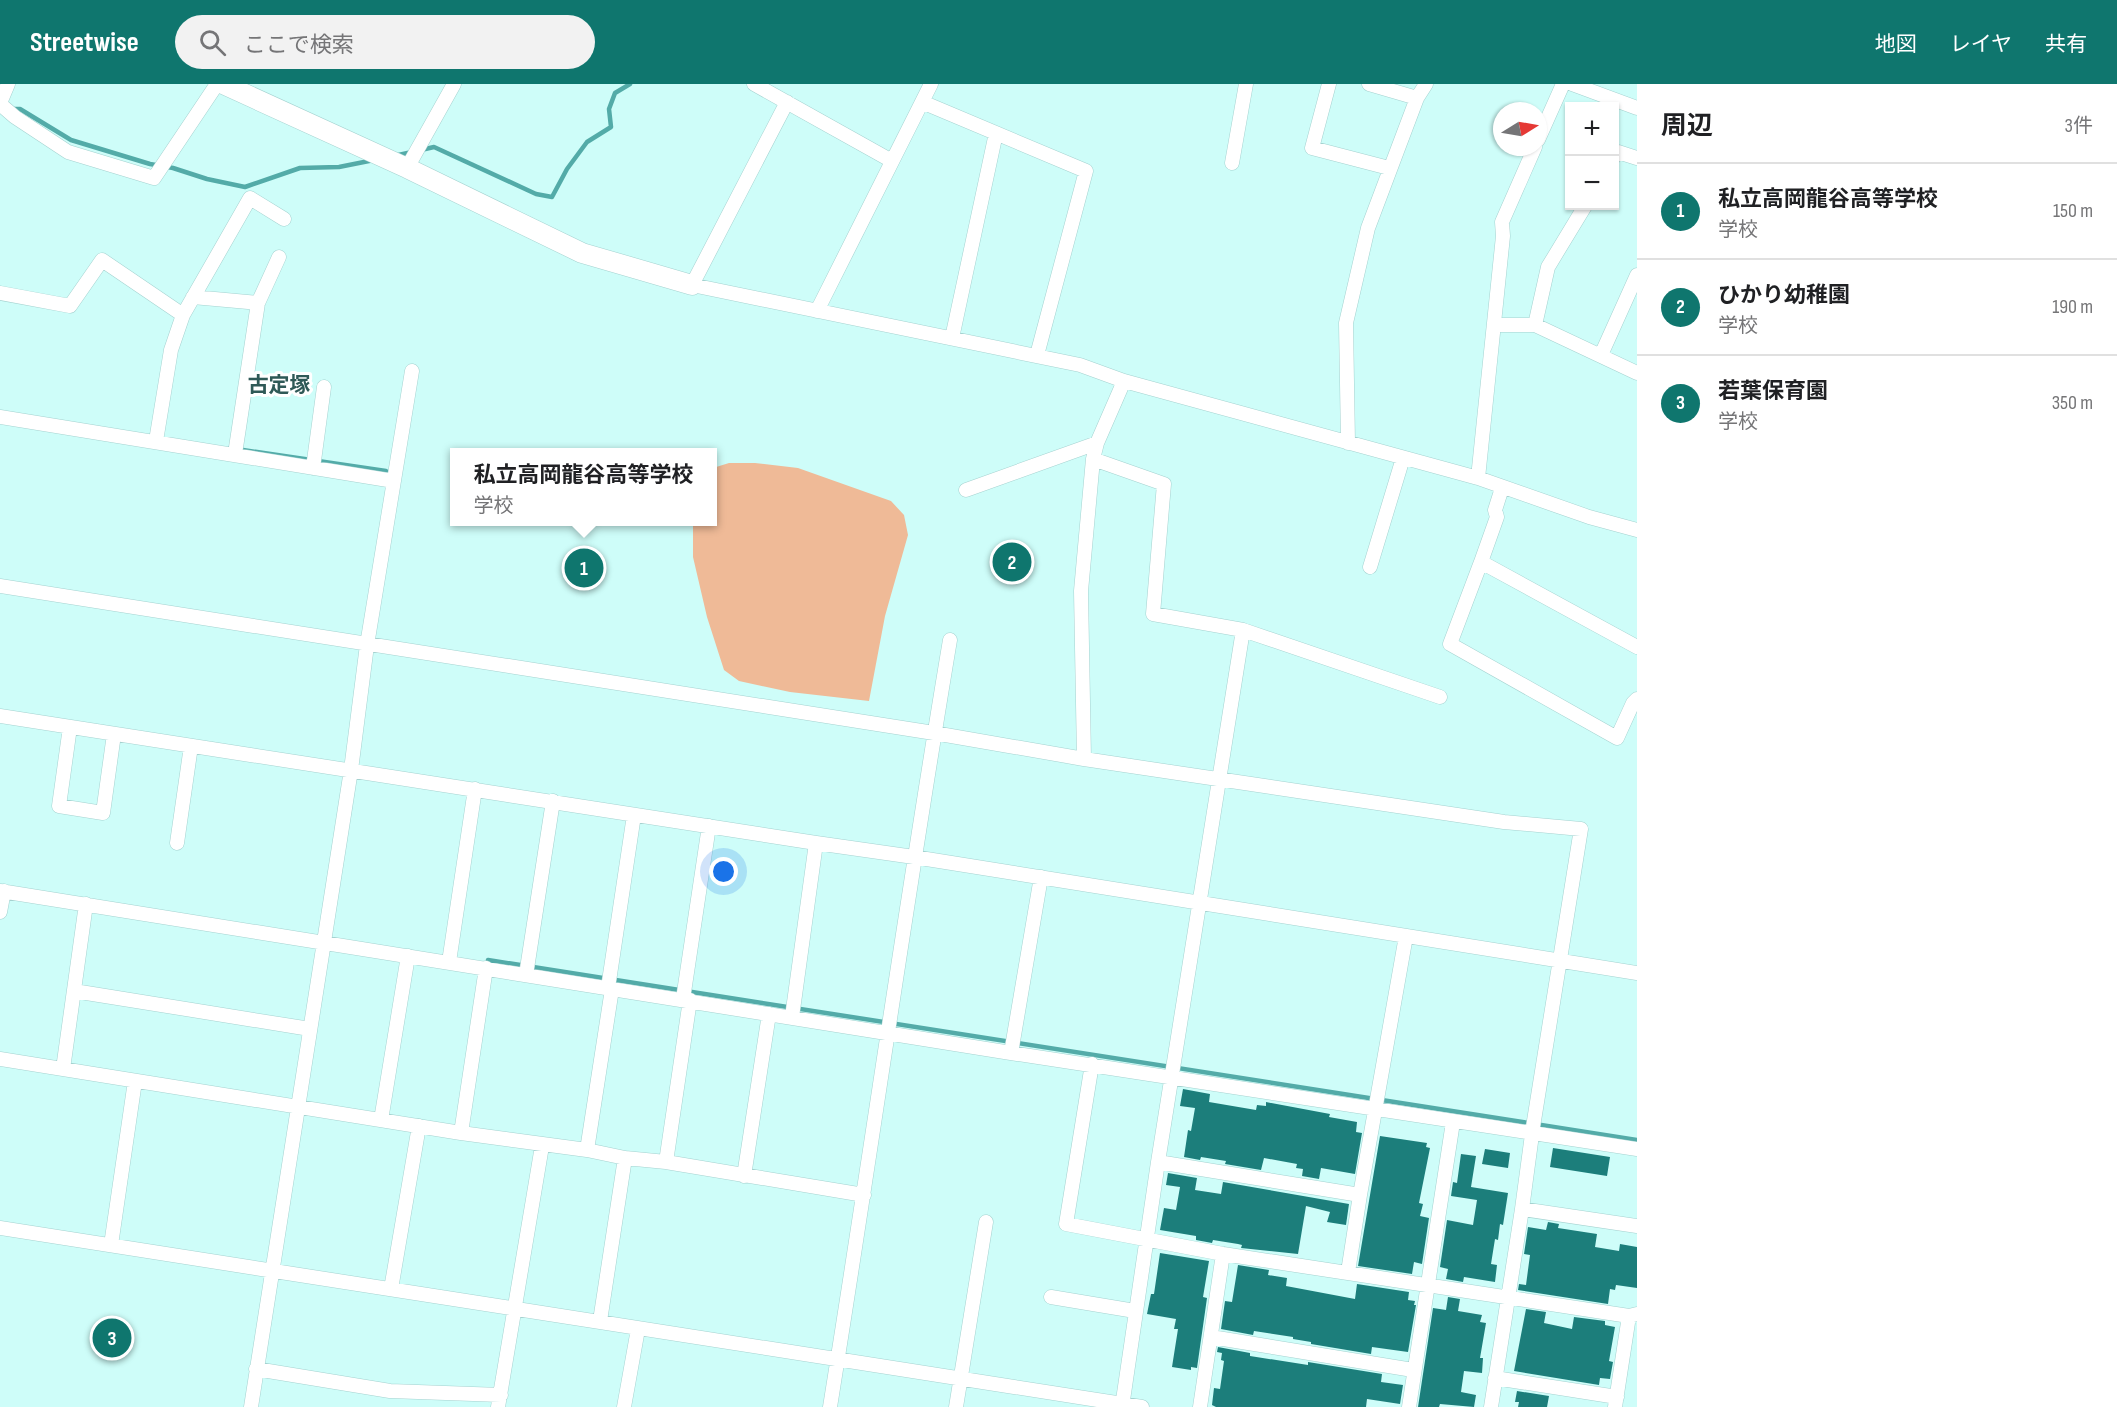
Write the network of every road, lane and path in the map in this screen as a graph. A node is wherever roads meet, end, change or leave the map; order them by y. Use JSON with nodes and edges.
{"nodes":[{"id":1,"x":8,"y":84,"type":"edge"},
{"id":2,"x":217,"y":84,"type":"edge"},
{"id":3,"x":223,"y":84,"type":"edge"},
{"id":4,"x":754,"y":84,"type":"edge"},
{"id":5,"x":931,"y":84,"type":"edge"},
{"id":6,"x":1246,"y":84,"type":"edge"},
{"id":7,"x":1329,"y":84,"type":"edge"},
{"id":8,"x":1369,"y":84,"type":"edge"},
{"id":9,"x":1426,"y":84,"type":"edge"},
{"id":10,"x":1563,"y":84,"type":"edge"},
{"id":11,"x":1572,"y":84,"type":"edge"},
{"id":12,"x":451,"y":85,"type":"edge"},
{"id":13,"x":1417,"y":98,"type":"junction"},
{"id":14,"x":787,"y":102,"type":"junction"},
{"id":15,"x":922,"y":102,"type":"junction"},
{"id":16,"x":1,"y":105,"type":"edge"},
{"id":17,"x":1637,"y":108,"type":"edge"},
{"id":18,"x":1547,"y":120,"type":"edge"},
{"id":19,"x":996,"y":133,"type":"junction"},
{"id":20,"x":1531,"y":156,"type":"edge"},
{"id":21,"x":1615,"y":156,"type":"edge"},
{"id":22,"x":1637,"y":158,"type":"edge"},
{"id":23,"x":892,"y":161,"type":"junction"},
{"id":24,"x":1232,"y":163,"type":"dead end"},
{"id":25,"x":407,"y":168,"type":"junction"},
{"id":26,"x":1389,"y":168,"type":"junction"},
{"id":27,"x":1583,"y":210,"type":"edge"},
{"id":28,"x":284,"y":219,"type":"dead end"},
{"id":29,"x":279,"y":257,"type":"dead end"},
{"id":30,"x":1637,"y":275,"type":"edge"},
{"id":31,"x":692,"y":285,"type":"junction"},
{"id":32,"x":0,"y":293,"type":"edge"},
{"id":33,"x":193,"y":297,"type":"junction"},
{"id":34,"x":258,"y":303,"type":"junction"},
{"id":35,"x":817,"y":311,"type":"junction"},
{"id":36,"x":183,"y":315,"type":"junction"},
{"id":37,"x":1494,"y":325,"type":"junction"},
{"id":38,"x":1535,"y":325,"type":"junction"},
{"id":39,"x":952,"y":338,"type":"junction"},
{"id":40,"x":1037,"y":355,"type":"junction"},
{"id":41,"x":1601,"y":355,"type":"junction"},
{"id":42,"x":412,"y":371,"type":"dead end"},
{"id":43,"x":1637,"y":373,"type":"edge"},
{"id":44,"x":1124,"y":381,"type":"junction"},
{"id":45,"x":324,"y":387,"type":"dead end"},
{"id":46,"x":0,"y":417,"type":"edge"},
{"id":47,"x":156,"y":441,"type":"junction"},
{"id":48,"x":1097,"y":443,"type":"junction"},
{"id":49,"x":1348,"y":443,"type":"junction"},
{"id":50,"x":235,"y":454,"type":"junction"},
{"id":51,"x":1403,"y":458,"type":"junction"},
{"id":52,"x":1093,"y":459,"type":"junction"},
{"id":53,"x":313,"y":468,"type":"junction"},
{"id":54,"x":1478,"y":478,"type":"junction"},
{"id":55,"x":394,"y":481,"type":"junction"},
{"id":56,"x":1502,"y":488,"type":"junction"},
{"id":57,"x":966,"y":490,"type":"dead end"},
{"id":58,"x":1637,"y":530,"type":"edge"},
{"id":59,"x":1481,"y":562,"type":"junction"},
{"id":60,"x":1370,"y":567,"type":"dead end"},
{"id":61,"x":0,"y":586,"type":"edge"},
{"id":62,"x":1243,"y":630,"type":"junction"},
{"id":63,"x":950,"y":640,"type":"dead end"},
{"id":64,"x":367,"y":645,"type":"junction"},
{"id":65,"x":1637,"y":647,"type":"edge"},
{"id":66,"x":1440,"y":697,"type":"dead end"},
{"id":67,"x":1637,"y":699,"type":"edge"},
{"id":68,"x":0,"y":716,"type":"edge"},
{"id":69,"x":70,"y":727,"type":"junction"},
{"id":70,"x":934,"y":733,"type":"junction"},
{"id":71,"x":114,"y":734,"type":"junction"},
{"id":72,"x":190,"y":746,"type":"junction"},
{"id":73,"x":1084,"y":759,"type":"junction"},
{"id":74,"x":351,"y":770,"type":"junction"},
{"id":75,"x":1219,"y":778,"type":"junction"},
{"id":76,"x":475,"y":789,"type":"junction"},
{"id":77,"x":553,"y":801,"type":"junction"},
{"id":78,"x":634,"y":815,"type":"junction"},
{"id":79,"x":709,"y":826,"type":"junction"},
{"id":80,"x":177,"y":843,"type":"dead end"},
{"id":81,"x":816,"y":843,"type":"junction"},
{"id":82,"x":914,"y":857,"type":"junction"},
{"id":83,"x":1041,"y":877,"type":"junction"},
{"id":84,"x":2,"y":891,"type":"edge"},
{"id":85,"x":1200,"y":902,"type":"junction"},
{"id":86,"x":86,"y":904,"type":"junction"},
{"id":87,"x":0,"y":912,"type":"edge"},
{"id":88,"x":1406,"y":936,"type":"junction"},
{"id":89,"x":323,"y":943,"type":"junction"},
{"id":90,"x":408,"y":956,"type":"junction"},
{"id":91,"x":1560,"y":961,"type":"junction"},
{"id":92,"x":449,"y":962,"type":"junction"},
{"id":93,"x":486,"y":968,"type":"junction"},
{"id":94,"x":527,"y":969,"type":"junction"},
{"id":95,"x":1637,"y":973,"type":"edge"},
{"id":96,"x":610,"y":984,"type":"junction"},
{"id":97,"x":74,"y":991,"type":"junction"},
{"id":98,"x":685,"y":995,"type":"junction"},
{"id":99,"x":793,"y":1011,"type":"junction"},
{"id":100,"x":769,"y":1014,"type":"junction"},
{"id":101,"x":889,"y":1026,"type":"junction"},
{"id":102,"x":310,"y":1029,"type":"junction"},
{"id":103,"x":1012,"y":1046,"type":"junction"},
{"id":104,"x":0,"y":1059,"type":"edge"},
{"id":105,"x":1092,"y":1064,"type":"junction"},
{"id":106,"x":63,"y":1069,"type":"junction"},
{"id":107,"x":1173,"y":1070,"type":"junction"},
{"id":108,"x":135,"y":1081,"type":"junction"},
{"id":109,"x":1377,"y":1102,"type":"junction"},
{"id":110,"x":298,"y":1106,"type":"junction"},
{"id":111,"x":381,"y":1120,"type":"junction"},
{"id":112,"x":1453,"y":1122,"type":"junction"},
{"id":113,"x":419,"y":1126,"type":"junction"},
{"id":114,"x":1533,"y":1127,"type":"junction"},
{"id":115,"x":461,"y":1133,"type":"junction"},
{"id":116,"x":542,"y":1146,"type":"junction"},
{"id":117,"x":1637,"y":1149,"type":"edge"},
{"id":118,"x":587,"y":1150,"type":"junction"},
{"id":119,"x":625,"y":1158,"type":"junction"},
{"id":120,"x":666,"y":1162,"type":"junction"},
{"id":121,"x":1158,"y":1162,"type":"junction"},
{"id":122,"x":744,"y":1176,"type":"junction"},
{"id":123,"x":864,"y":1195,"type":"junction"},
{"id":124,"x":1360,"y":1195,"type":"junction"},
{"id":125,"x":1522,"y":1209,"type":"junction"},
{"id":126,"x":986,"y":1222,"type":"dead end"},
{"id":127,"x":1637,"y":1226,"type":"edge"},
{"id":128,"x":0,"y":1228,"type":"edge"},
{"id":129,"x":1146,"y":1240,"type":"junction"},
{"id":130,"x":111,"y":1245,"type":"junction"},
{"id":131,"x":1223,"y":1254,"type":"junction"},
{"id":132,"x":272,"y":1270,"type":"junction"},
{"id":133,"x":1348,"y":1272,"type":"junction"},
{"id":134,"x":1428,"y":1284,"type":"junction"},
{"id":135,"x":391,"y":1289,"type":"junction"},
{"id":136,"x":1051,"y":1297,"type":"dead end"},
{"id":137,"x":1508,"y":1297,"type":"junction"},
{"id":138,"x":515,"y":1309,"type":"junction"},
{"id":139,"x":1135,"y":1311,"type":"junction"},
{"id":140,"x":1633,"y":1315,"type":"edge"},
{"id":141,"x":600,"y":1322,"type":"junction"},
{"id":142,"x":638,"y":1329,"type":"junction"},
{"id":143,"x":1211,"y":1337,"type":"junction"},
{"id":144,"x":837,"y":1359,"type":"junction"},
{"id":145,"x":256,"y":1369,"type":"junction"},
{"id":146,"x":1413,"y":1370,"type":"junction"},
{"id":147,"x":1495,"y":1378,"type":"junction"},
{"id":148,"x":960,"y":1380,"type":"junction"},
{"id":149,"x":500,"y":1401,"type":"edge"},
{"id":150,"x":1616,"y":1402,"type":"edge"},
{"id":151,"x":1122,"y":1405,"type":"edge"},
{"id":152,"x":250,"y":1407,"type":"edge"},
{"id":153,"x":624,"y":1407,"type":"edge"},
{"id":154,"x":830,"y":1407,"type":"edge"},
{"id":155,"x":956,"y":1407,"type":"edge"},
{"id":156,"x":1142,"y":1407,"type":"edge"},
{"id":157,"x":1200,"y":1407,"type":"edge"},
{"id":158,"x":1409,"y":1407,"type":"edge"},
{"id":159,"x":1491,"y":1407,"type":"edge"}],
"edges":[{"from":1,"to":16,"type":"street"},
{"from":2,"to":16,"type":"street"},
{"from":3,"to":25,"type":"street"},
{"from":4,"to":14,"type":"street"},
{"from":5,"to":15,"type":"street"},
{"from":6,"to":24,"type":"street"},
{"from":7,"to":26,"type":"street"},
{"from":8,"to":13,"type":"street"},
{"from":9,"to":13,"type":"street"},
{"from":10,"to":18,"type":"street"},
{"from":11,"to":17,"type":"street"},
{"from":12,"to":25,"type":"street"},
{"from":13,"to":26,"type":"street"},
{"from":14,"to":23,"type":"street"},
{"from":14,"to":31,"type":"street"},
{"from":15,"to":19,"type":"street"},
{"from":15,"to":23,"type":"street"},
{"from":19,"to":39,"type":"street"},
{"from":19,"to":40,"type":"street"},
{"from":20,"to":37,"type":"street"},
{"from":21,"to":22,"type":"street"},
{"from":23,"to":35,"type":"street"},
{"from":25,"to":31,"type":"street"},
{"from":26,"to":49,"type":"street"},
{"from":27,"to":38,"type":"street"},
{"from":28,"to":33,"type":"street"},
{"from":29,"to":34,"type":"street"},
{"from":30,"to":41,"type":"street"},
{"from":31,"to":35,"type":"street"},
{"from":32,"to":36,"type":"street"},
{"from":33,"to":34,"type":"street"},
{"from":33,"to":36,"type":"street"},
{"from":34,"to":50,"type":"street"},
{"from":35,"to":39,"type":"street"},
{"from":36,"to":47,"type":"street"},
{"from":37,"to":38,"type":"street"},
{"from":37,"to":54,"type":"street"},
{"from":38,"to":41,"type":"street"},
{"from":39,"to":40,"type":"street"},
{"from":40,"to":44,"type":"street"},
{"from":41,"to":43,"type":"street"},
{"from":42,"to":55,"type":"street"},
{"from":44,"to":48,"type":"street"},
{"from":44,"to":49,"type":"street"},
{"from":45,"to":53,"type":"street"},
{"from":46,"to":47,"type":"street"},
{"from":47,"to":50,"type":"street"},
{"from":48,"to":52,"type":"street"},
{"from":48,"to":57,"type":"street"},
{"from":49,"to":51,"type":"street"},
{"from":50,"to":53,"type":"street"},
{"from":51,"to":54,"type":"street"},
{"from":51,"to":60,"type":"street"},
{"from":52,"to":62,"type":"street"},
{"from":52,"to":73,"type":"street"},
{"from":53,"to":55,"type":"street"},
{"from":54,"to":56,"type":"street"},
{"from":55,"to":64,"type":"street"},
{"from":56,"to":58,"type":"street"},
{"from":56,"to":59,"type":"street"},
{"from":59,"to":65,"type":"street"},
{"from":59,"to":67,"type":"street"},
{"from":61,"to":64,"type":"street"},
{"from":62,"to":66,"type":"street"},
{"from":62,"to":75,"type":"street"},
{"from":63,"to":70,"type":"street"},
{"from":64,"to":70,"type":"street"},
{"from":64,"to":74,"type":"street"},
{"from":68,"to":69,"type":"street"},
{"from":69,"to":71,"type":"street"},
{"from":69,"to":71,"type":"street"},
{"from":70,"to":73,"type":"street"},
{"from":70,"to":82,"type":"street"},
{"from":71,"to":72,"type":"street"},
{"from":72,"to":74,"type":"street"},
{"from":72,"to":80,"type":"street"},
{"from":73,"to":75,"type":"street"},
{"from":74,"to":76,"type":"street"},
{"from":74,"to":89,"type":"street"},
{"from":75,"to":85,"type":"street"},
{"from":75,"to":91,"type":"street"},
{"from":76,"to":77,"type":"street"},
{"from":76,"to":92,"type":"street"},
{"from":77,"to":78,"type":"street"},
{"from":77,"to":94,"type":"street"},
{"from":78,"to":79,"type":"street"},
{"from":78,"to":96,"type":"street"},
{"from":79,"to":81,"type":"street"},
{"from":79,"to":98,"type":"street"},
{"from":81,"to":82,"type":"street"},
{"from":81,"to":99,"type":"street"},
{"from":82,"to":83,"type":"street"},
{"from":82,"to":101,"type":"street"},
{"from":83,"to":85,"type":"street"},
{"from":83,"to":103,"type":"street"},
{"from":84,"to":86,"type":"street"},
{"from":84,"to":87,"type":"street"},
{"from":85,"to":88,"type":"street"},
{"from":85,"to":107,"type":"street"},
{"from":86,"to":89,"type":"street"},
{"from":86,"to":97,"type":"street"},
{"from":88,"to":91,"type":"street"},
{"from":88,"to":109,"type":"street"},
{"from":89,"to":90,"type":"street"},
{"from":89,"to":102,"type":"street"},
{"from":90,"to":92,"type":"street"},
{"from":90,"to":111,"type":"street"},
{"from":91,"to":95,"type":"street"},
{"from":91,"to":114,"type":"street"},
{"from":92,"to":93,"type":"street"},
{"from":93,"to":94,"type":"street"},
{"from":93,"to":115,"type":"street"},
{"from":94,"to":96,"type":"street"},
{"from":96,"to":98,"type":"street"},
{"from":96,"to":118,"type":"street"},
{"from":97,"to":102,"type":"street"},
{"from":97,"to":106,"type":"street"},
{"from":98,"to":100,"type":"street"},
{"from":98,"to":120,"type":"street"},
{"from":99,"to":100,"type":"street"},
{"from":99,"to":101,"type":"street"},
{"from":100,"to":122,"type":"street"},
{"from":101,"to":103,"type":"street"},
{"from":101,"to":123,"type":"street"},
{"from":102,"to":110,"type":"street"},
{"from":103,"to":105,"type":"street"},
{"from":104,"to":106,"type":"street"},
{"from":105,"to":107,"type":"street"},
{"from":105,"to":129,"type":"street"},
{"from":106,"to":108,"type":"street"},
{"from":107,"to":109,"type":"street"},
{"from":107,"to":121,"type":"street"},
{"from":108,"to":110,"type":"street"},
{"from":108,"to":130,"type":"street"},
{"from":109,"to":112,"type":"street"},
{"from":109,"to":124,"type":"street"},
{"from":110,"to":111,"type":"street"},
{"from":110,"to":132,"type":"street"},
{"from":111,"to":113,"type":"street"},
{"from":112,"to":114,"type":"street"},
{"from":112,"to":134,"type":"street"},
{"from":113,"to":115,"type":"street"},
{"from":113,"to":135,"type":"street"},
{"from":114,"to":117,"type":"street"},
{"from":114,"to":125,"type":"street"},
{"from":115,"to":116,"type":"street"},
{"from":116,"to":118,"type":"street"},
{"from":116,"to":138,"type":"street"},
{"from":118,"to":119,"type":"street"},
{"from":119,"to":120,"type":"street"},
{"from":119,"to":141,"type":"street"},
{"from":120,"to":122,"type":"street"},
{"from":121,"to":124,"type":"street"},
{"from":121,"to":129,"type":"street"},
{"from":122,"to":123,"type":"street"},
{"from":123,"to":144,"type":"street"},
{"from":124,"to":133,"type":"street"},
{"from":125,"to":127,"type":"street"},
{"from":125,"to":137,"type":"street"},
{"from":126,"to":148,"type":"street"},
{"from":128,"to":130,"type":"street"},
{"from":129,"to":131,"type":"street"},
{"from":129,"to":139,"type":"street"},
{"from":130,"to":132,"type":"street"},
{"from":131,"to":133,"type":"street"},
{"from":131,"to":143,"type":"street"},
{"from":132,"to":135,"type":"street"},
{"from":132,"to":145,"type":"street"},
{"from":133,"to":134,"type":"street"},
{"from":134,"to":137,"type":"street"},
{"from":134,"to":146,"type":"street"},
{"from":135,"to":138,"type":"street"},
{"from":136,"to":139,"type":"street"},
{"from":137,"to":140,"type":"street"},
{"from":137,"to":147,"type":"street"},
{"from":138,"to":141,"type":"street"},
{"from":138,"to":149,"type":"street"},
{"from":139,"to":151,"type":"street"},
{"from":140,"to":150,"type":"street"},
{"from":141,"to":142,"type":"street"},
{"from":142,"to":144,"type":"street"},
{"from":142,"to":153,"type":"street"},
{"from":143,"to":146,"type":"street"},
{"from":143,"to":157,"type":"street"},
{"from":144,"to":148,"type":"street"},
{"from":144,"to":154,"type":"street"},
{"from":145,"to":149,"type":"street"},
{"from":145,"to":152,"type":"street"},
{"from":146,"to":158,"type":"street"},
{"from":147,"to":150,"type":"street"},
{"from":147,"to":159,"type":"street"},
{"from":148,"to":151,"type":"street"},
{"from":148,"to":155,"type":"street"},
{"from":151,"to":156,"type":"street"}]}
